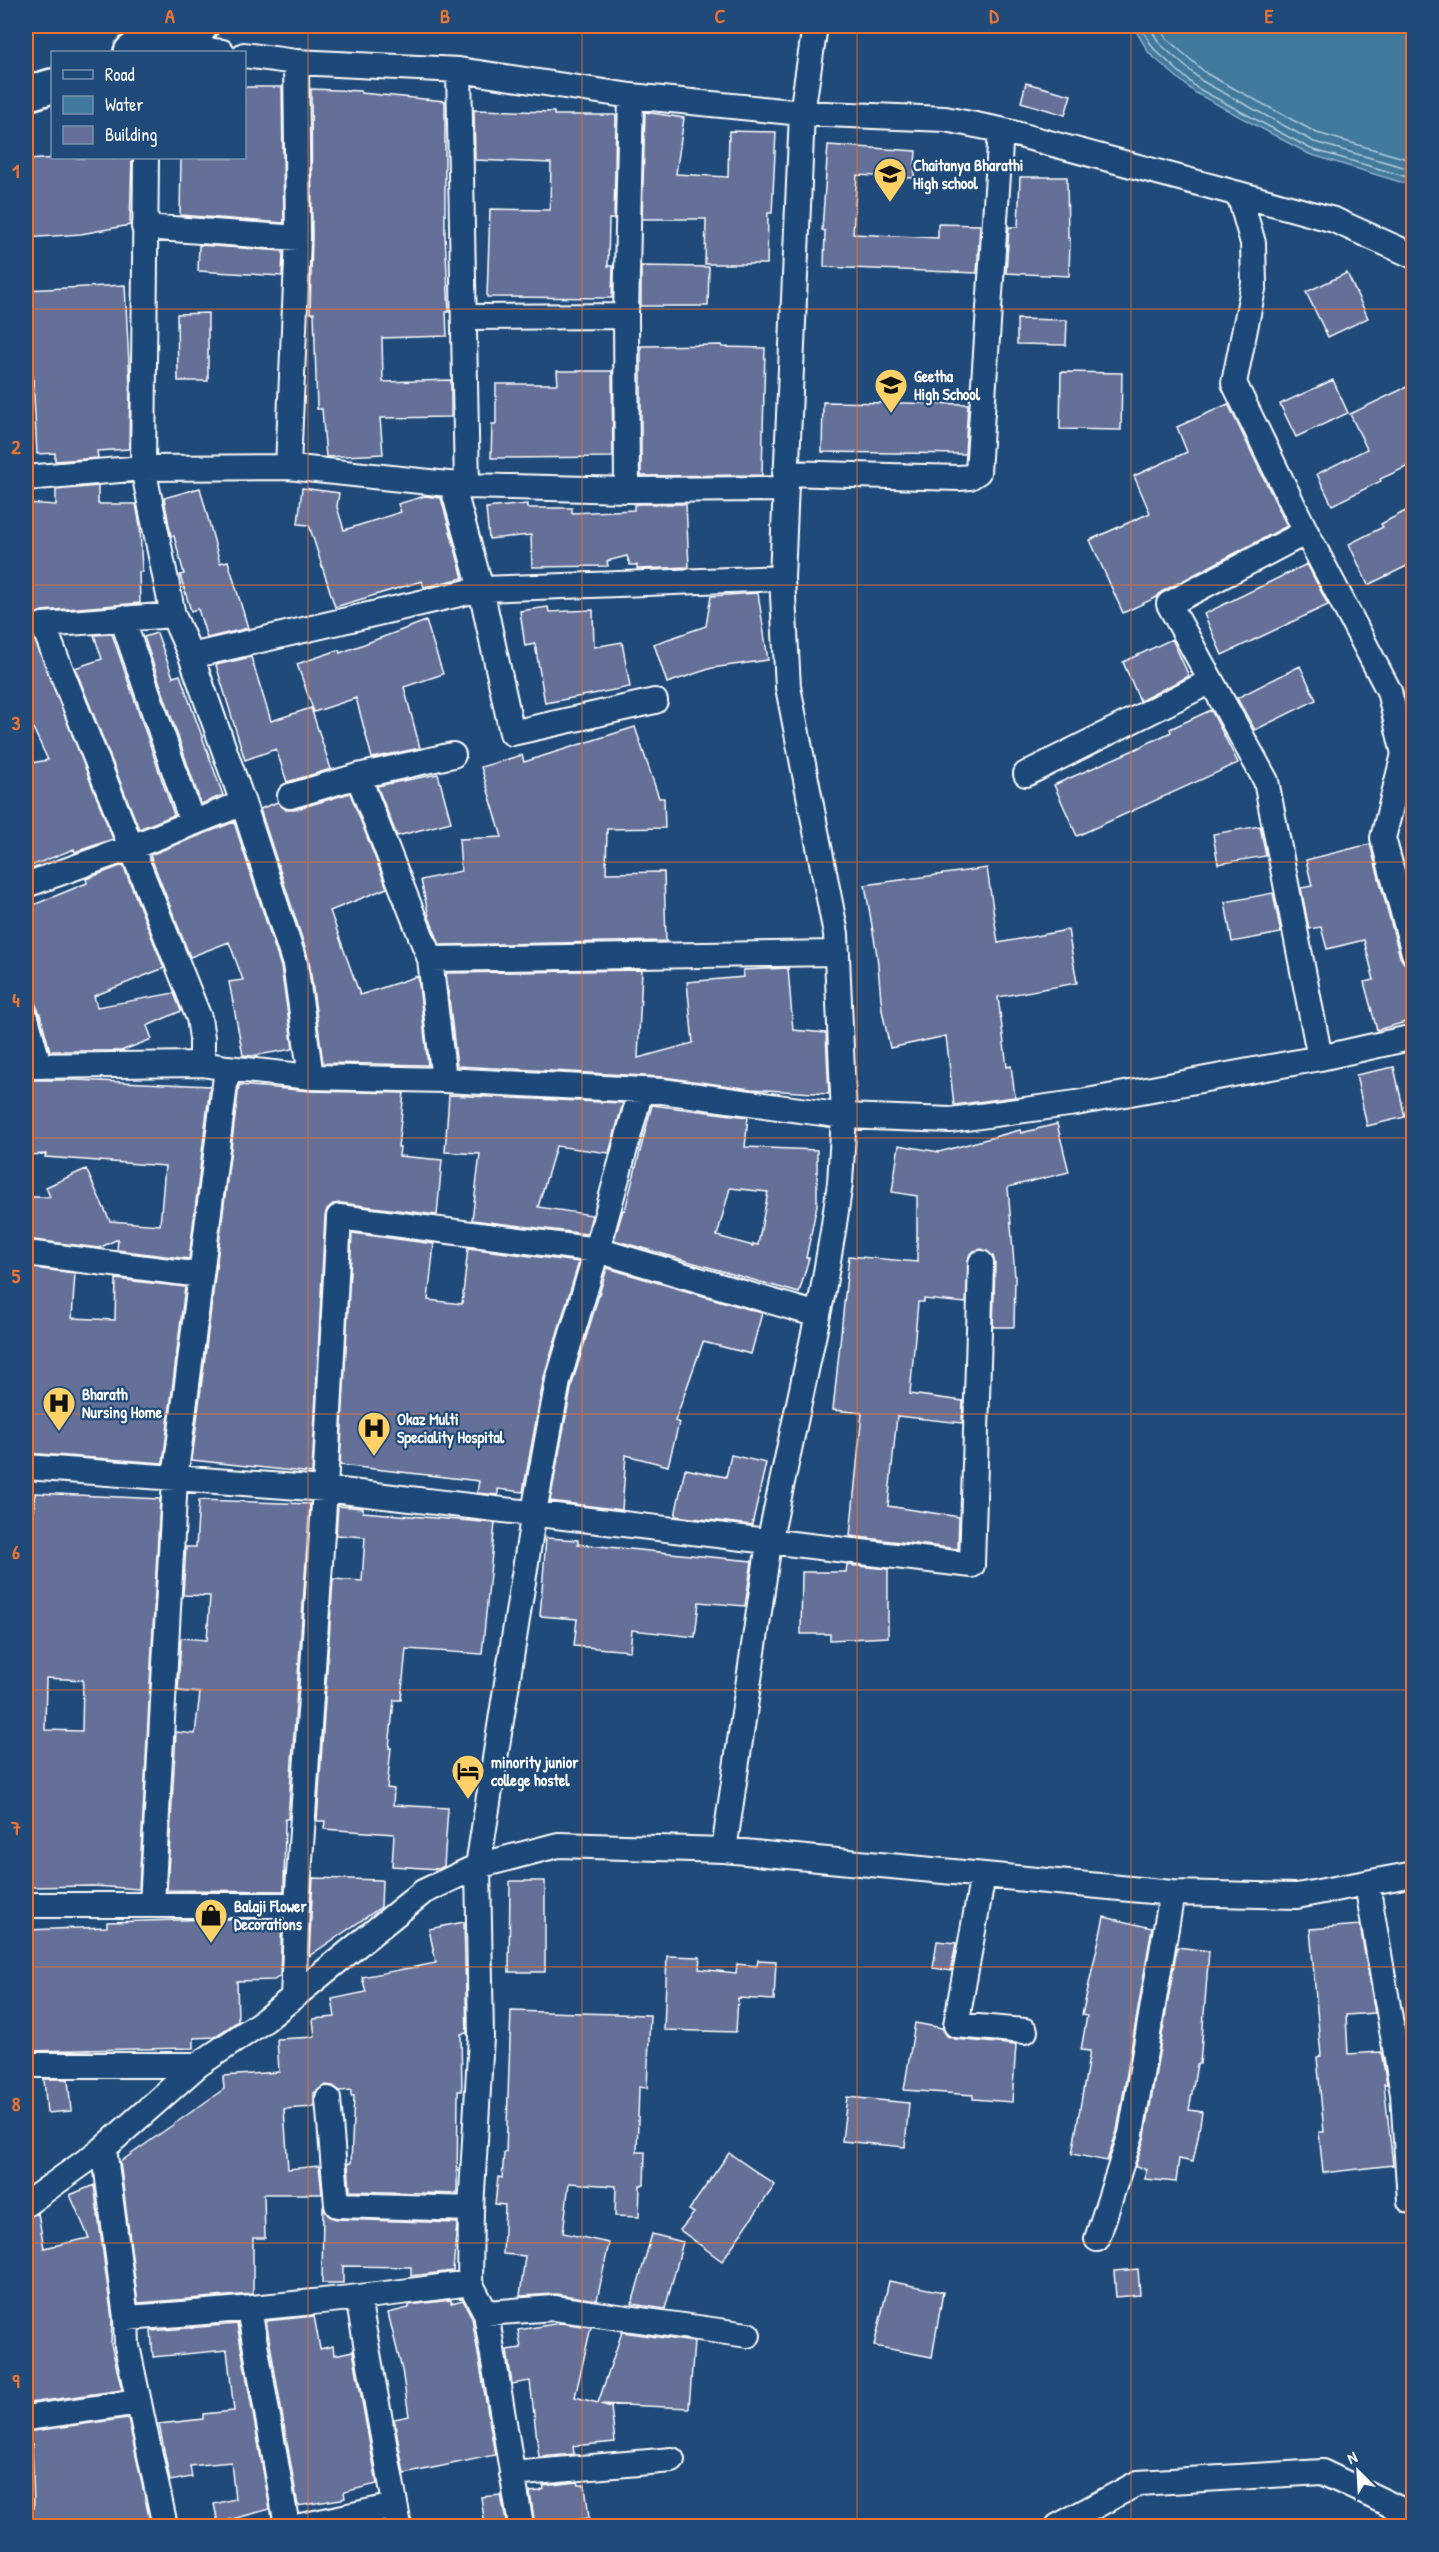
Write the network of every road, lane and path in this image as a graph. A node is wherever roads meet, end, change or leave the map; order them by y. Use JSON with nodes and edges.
{"nodes":[{"id":1,"x":201,"y":26,"type":"edge"},
{"id":2,"x":815,"y":26,"type":"edge"},
{"id":3,"x":171,"y":42,"type":"edge"},
{"id":4,"x":135,"y":51,"type":"edge"},
{"id":5,"x":217,"y":51,"type":"edge"},
{"id":6,"x":246,"y":55,"type":"edge"},
{"id":7,"x":296,"y":62,"type":"junction"},
{"id":8,"x":459,"y":70,"type":"junction"},
{"id":9,"x":51,"y":86,"type":"edge"},
{"id":10,"x":26,"y":94,"type":"edge"},
{"id":11,"x":631,"y":96,"type":"junction"},
{"id":12,"x":51,"y":106,"type":"edge"},
{"id":13,"x":26,"y":112,"type":"edge"},
{"id":14,"x":802,"y":113,"type":"junction"},
{"id":15,"x":1001,"y":130,"type":"junction"},
{"id":16,"x":146,"y":159,"type":"edge"},
{"id":17,"x":1239,"y":194,"type":"junction"},
{"id":18,"x":144,"y":227,"type":"junction"},
{"id":19,"x":298,"y":238,"type":"junction"},
{"id":20,"x":1413,"y":256,"type":"edge"},
{"id":21,"x":626,"y":316,"type":"junction"},
{"id":22,"x":464,"y":317,"type":"junction"},
{"id":23,"x":288,"y":467,"type":"junction"},
{"id":24,"x":143,"y":468,"type":"junction"},
{"id":25,"x":26,"y":478,"type":"edge"},
{"id":26,"x":785,"y":481,"type":"junction"},
{"id":27,"x":459,"y":485,"type":"junction"},
{"id":28,"x":627,"y":490,"type":"junction"},
{"id":29,"x":1306,"y":532,"type":"junction"},
{"id":30,"x":782,"y":578,"type":"junction"},
{"id":31,"x":481,"y":589,"type":"junction"},
{"id":32,"x":173,"y":615,"type":"junction"},
{"id":33,"x":122,"y":618,"type":"junction"},
{"id":34,"x":191,"y":656,"type":"junction"},
{"id":35,"x":1211,"y":681,"type":"junction"},
{"id":36,"x":655,"y":701,"type":"dead end"},
{"id":37,"x":453,"y":755,"type":"dead end"},
{"id":38,"x":1026,"y":774,"type":"dead end"},
{"id":39,"x":358,"y":776,"type":"junction"},
{"id":40,"x":290,"y":796,"type":"dead end"},
{"id":41,"x":243,"y":803,"type":"junction"},
{"id":42,"x":192,"y":822,"type":"junction"},
{"id":43,"x":132,"y":848,"type":"junction"},
{"id":44,"x":26,"y":885,"type":"edge"},
{"id":45,"x":837,"y":952,"type":"junction"},
{"id":46,"x":1413,"y":953,"type":"edge"},
{"id":47,"x":429,"y":959,"type":"junction"},
{"id":48,"x":26,"y":1018,"type":"edge"},
{"id":49,"x":1413,"y":1037,"type":"edge"},
{"id":50,"x":1320,"y":1058,"type":"junction"},
{"id":51,"x":202,"y":1064,"type":"junction"},
{"id":52,"x":32,"y":1065,"type":"edge"},
{"id":53,"x":227,"y":1068,"type":"junction"},
{"id":54,"x":311,"y":1077,"type":"junction"},
{"id":55,"x":444,"y":1080,"type":"junction"},
{"id":56,"x":641,"y":1090,"type":"junction"},
{"id":57,"x":844,"y":1116,"type":"junction"},
{"id":58,"x":597,"y":1250,"type":"junction"},
{"id":59,"x":26,"y":1253,"type":"edge"},
{"id":60,"x":981,"y":1263,"type":"dead end"},
{"id":61,"x":201,"y":1275,"type":"junction"},
{"id":62,"x":818,"y":1315,"type":"junction"},
{"id":63,"x":26,"y":1467,"type":"edge"},
{"id":64,"x":175,"y":1479,"type":"junction"},
{"id":65,"x":325,"y":1489,"type":"junction"},
{"id":66,"x":534,"y":1512,"type":"junction"},
{"id":67,"x":769,"y":1543,"type":"junction"},
{"id":68,"x":724,"y":1850,"type":"junction"},
{"id":69,"x":478,"y":1866,"type":"junction"},
{"id":70,"x":1413,"y":1874,"type":"edge"},
{"id":71,"x":984,"y":1875,"type":"junction"},
{"id":72,"x":1367,"y":1884,"type":"junction"},
{"id":73,"x":1172,"y":1893,"type":"junction"},
{"id":74,"x":26,"y":1905,"type":"edge"},
{"id":75,"x":152,"y":1905,"type":"junction"},
{"id":76,"x":297,"y":1905,"type":"junction"},
{"id":77,"x":293,"y":1997,"type":"junction"},
{"id":78,"x":1025,"y":2031,"type":"dead end"},
{"id":79,"x":26,"y":2065,"type":"edge"},
{"id":80,"x":198,"y":2065,"type":"junction"},
{"id":81,"x":1408,"y":2094,"type":"edge"},
{"id":82,"x":328,"y":2099,"type":"dead end"},
{"id":83,"x":104,"y":2148,"type":"junction"},
{"id":84,"x":1410,"y":2201,"type":"dead end"},
{"id":85,"x":26,"y":2204,"type":"edge"},
{"id":86,"x":471,"y":2209,"type":"junction"},
{"id":87,"x":1097,"y":2239,"type":"dead end"},
{"id":88,"x":470,"y":2283,"type":"junction"},
{"id":89,"x":358,"y":2298,"type":"junction"},
{"id":90,"x":249,"y":2309,"type":"junction"},
{"id":91,"x":486,"y":2313,"type":"junction"},
{"id":92,"x":126,"y":2318,"type":"junction"},
{"id":93,"x":748,"y":2335,"type":"dead end"},
{"id":94,"x":139,"y":2402,"type":"junction"},
{"id":95,"x":26,"y":2418,"type":"edge"},
{"id":96,"x":672,"y":2460,"type":"dead end"},
{"id":97,"x":512,"y":2474,"type":"junction"},
{"id":98,"x":397,"y":2516,"type":"edge"},
{"id":99,"x":1413,"y":2516,"type":"edge"},
{"id":100,"x":165,"y":2526,"type":"edge"},
{"id":101,"x":287,"y":2526,"type":"edge"},
{"id":102,"x":301,"y":2526,"type":"edge"},
{"id":103,"x":521,"y":2526,"type":"edge"},
{"id":104,"x":1058,"y":2526,"type":"edge"}],
"edges":[{"from":1,"to":3,"type":"highway"},
{"from":2,"to":14,"type":"street"},
{"from":3,"to":4,"type":"highway"},
{"from":3,"to":5,"type":"street"},
{"from":6,"to":7,"type":"street"},
{"from":7,"to":8,"type":"street"},
{"from":7,"to":19,"type":"street"},
{"from":8,"to":11,"type":"street"},
{"from":8,"to":22,"type":"street"},
{"from":9,"to":10,"type":"highway"},
{"from":11,"to":14,"type":"street"},
{"from":11,"to":21,"type":"street"},
{"from":12,"to":13,"type":"highway"},
{"from":14,"to":15,"type":"street"},
{"from":14,"to":26,"type":"street"},
{"from":15,"to":17,"type":"street"},
{"from":15,"to":26,"type":"street"},
{"from":16,"to":18,"type":"street"},
{"from":17,"to":20,"type":"street"},
{"from":17,"to":29,"type":"street"},
{"from":18,"to":19,"type":"street"},
{"from":18,"to":24,"type":"street"},
{"from":19,"to":23,"type":"street"},
{"from":21,"to":22,"type":"street"},
{"from":21,"to":28,"type":"street"},
{"from":22,"to":27,"type":"street"},
{"from":23,"to":24,"type":"street"},
{"from":23,"to":27,"type":"street"},
{"from":24,"to":25,"type":"street"},
{"from":24,"to":32,"type":"street"},
{"from":26,"to":28,"type":"street"},
{"from":26,"to":30,"type":"street"},
{"from":27,"to":28,"type":"street"},
{"from":27,"to":31,"type":"street"},
{"from":29,"to":35,"type":"street"},
{"from":29,"to":46,"type":"street"},
{"from":30,"to":31,"type":"street"},
{"from":30,"to":45,"type":"street"},
{"from":31,"to":34,"type":"street"},
{"from":31,"to":36,"type":"street"},
{"from":32,"to":33,"type":"street"},
{"from":32,"to":34,"type":"street"},
{"from":33,"to":42,"type":"street"},
{"from":33,"to":43,"type":"street"},
{"from":34,"to":41,"type":"street"},
{"from":35,"to":38,"type":"street"},
{"from":35,"to":50,"type":"street"},
{"from":37,"to":39,"type":"street"},
{"from":39,"to":40,"type":"street"},
{"from":39,"to":47,"type":"street"},
{"from":41,"to":42,"type":"street"},
{"from":41,"to":54,"type":"street"},
{"from":42,"to":43,"type":"street"},
{"from":43,"to":44,"type":"street"},
{"from":43,"to":51,"type":"street"},
{"from":45,"to":47,"type":"street"},
{"from":45,"to":57,"type":"street"},
{"from":47,"to":55,"type":"street"},
{"from":48,"to":52,"type":"street"},
{"from":49,"to":50,"type":"street"},
{"from":50,"to":57,"type":"street"},
{"from":51,"to":52,"type":"street"},
{"from":51,"to":53,"type":"street"},
{"from":53,"to":54,"type":"street"},
{"from":53,"to":61,"type":"street"},
{"from":54,"to":55,"type":"street"},
{"from":55,"to":56,"type":"street"},
{"from":56,"to":57,"type":"street"},
{"from":56,"to":58,"type":"street"},
{"from":57,"to":62,"type":"street"},
{"from":58,"to":62,"type":"street"},
{"from":58,"to":65,"type":"street"},
{"from":58,"to":66,"type":"street"},
{"from":59,"to":61,"type":"street"},
{"from":60,"to":67,"type":"street"},
{"from":61,"to":64,"type":"street"},
{"from":62,"to":67,"type":"street"},
{"from":63,"to":64,"type":"street"},
{"from":64,"to":65,"type":"street"},
{"from":64,"to":75,"type":"street"},
{"from":65,"to":66,"type":"street"},
{"from":65,"to":76,"type":"street"},
{"from":66,"to":67,"type":"street"},
{"from":66,"to":69,"type":"street"},
{"from":67,"to":68,"type":"street"},
{"from":68,"to":69,"type":"street"},
{"from":68,"to":71,"type":"street"},
{"from":69,"to":77,"type":"street"},
{"from":69,"to":86,"type":"street"},
{"from":70,"to":72,"type":"street"},
{"from":71,"to":73,"type":"street"},
{"from":71,"to":78,"type":"street"},
{"from":72,"to":73,"type":"street"},
{"from":72,"to":81,"type":"street"},
{"from":73,"to":87,"type":"street"},
{"from":74,"to":75,"type":"street"},
{"from":75,"to":76,"type":"street"},
{"from":76,"to":77,"type":"street"},
{"from":77,"to":80,"type":"street"},
{"from":79,"to":80,"type":"street"},
{"from":80,"to":83,"type":"street"},
{"from":81,"to":84,"type":"street"},
{"from":82,"to":86,"type":"street"},
{"from":83,"to":85,"type":"street"},
{"from":83,"to":92,"type":"street"},
{"from":86,"to":88,"type":"street"},
{"from":88,"to":89,"type":"street"},
{"from":88,"to":91,"type":"street"},
{"from":89,"to":90,"type":"street"},
{"from":89,"to":98,"type":"street"},
{"from":90,"to":92,"type":"street"},
{"from":90,"to":101,"type":"street"},
{"from":91,"to":93,"type":"street"},
{"from":91,"to":97,"type":"street"},
{"from":92,"to":94,"type":"street"},
{"from":94,"to":95,"type":"street"},
{"from":94,"to":100,"type":"street"},
{"from":96,"to":97,"type":"street"},
{"from":97,"to":103,"type":"street"},
{"from":98,"to":102,"type":"street"},
{"from":99,"to":104,"type":"street"}]}
